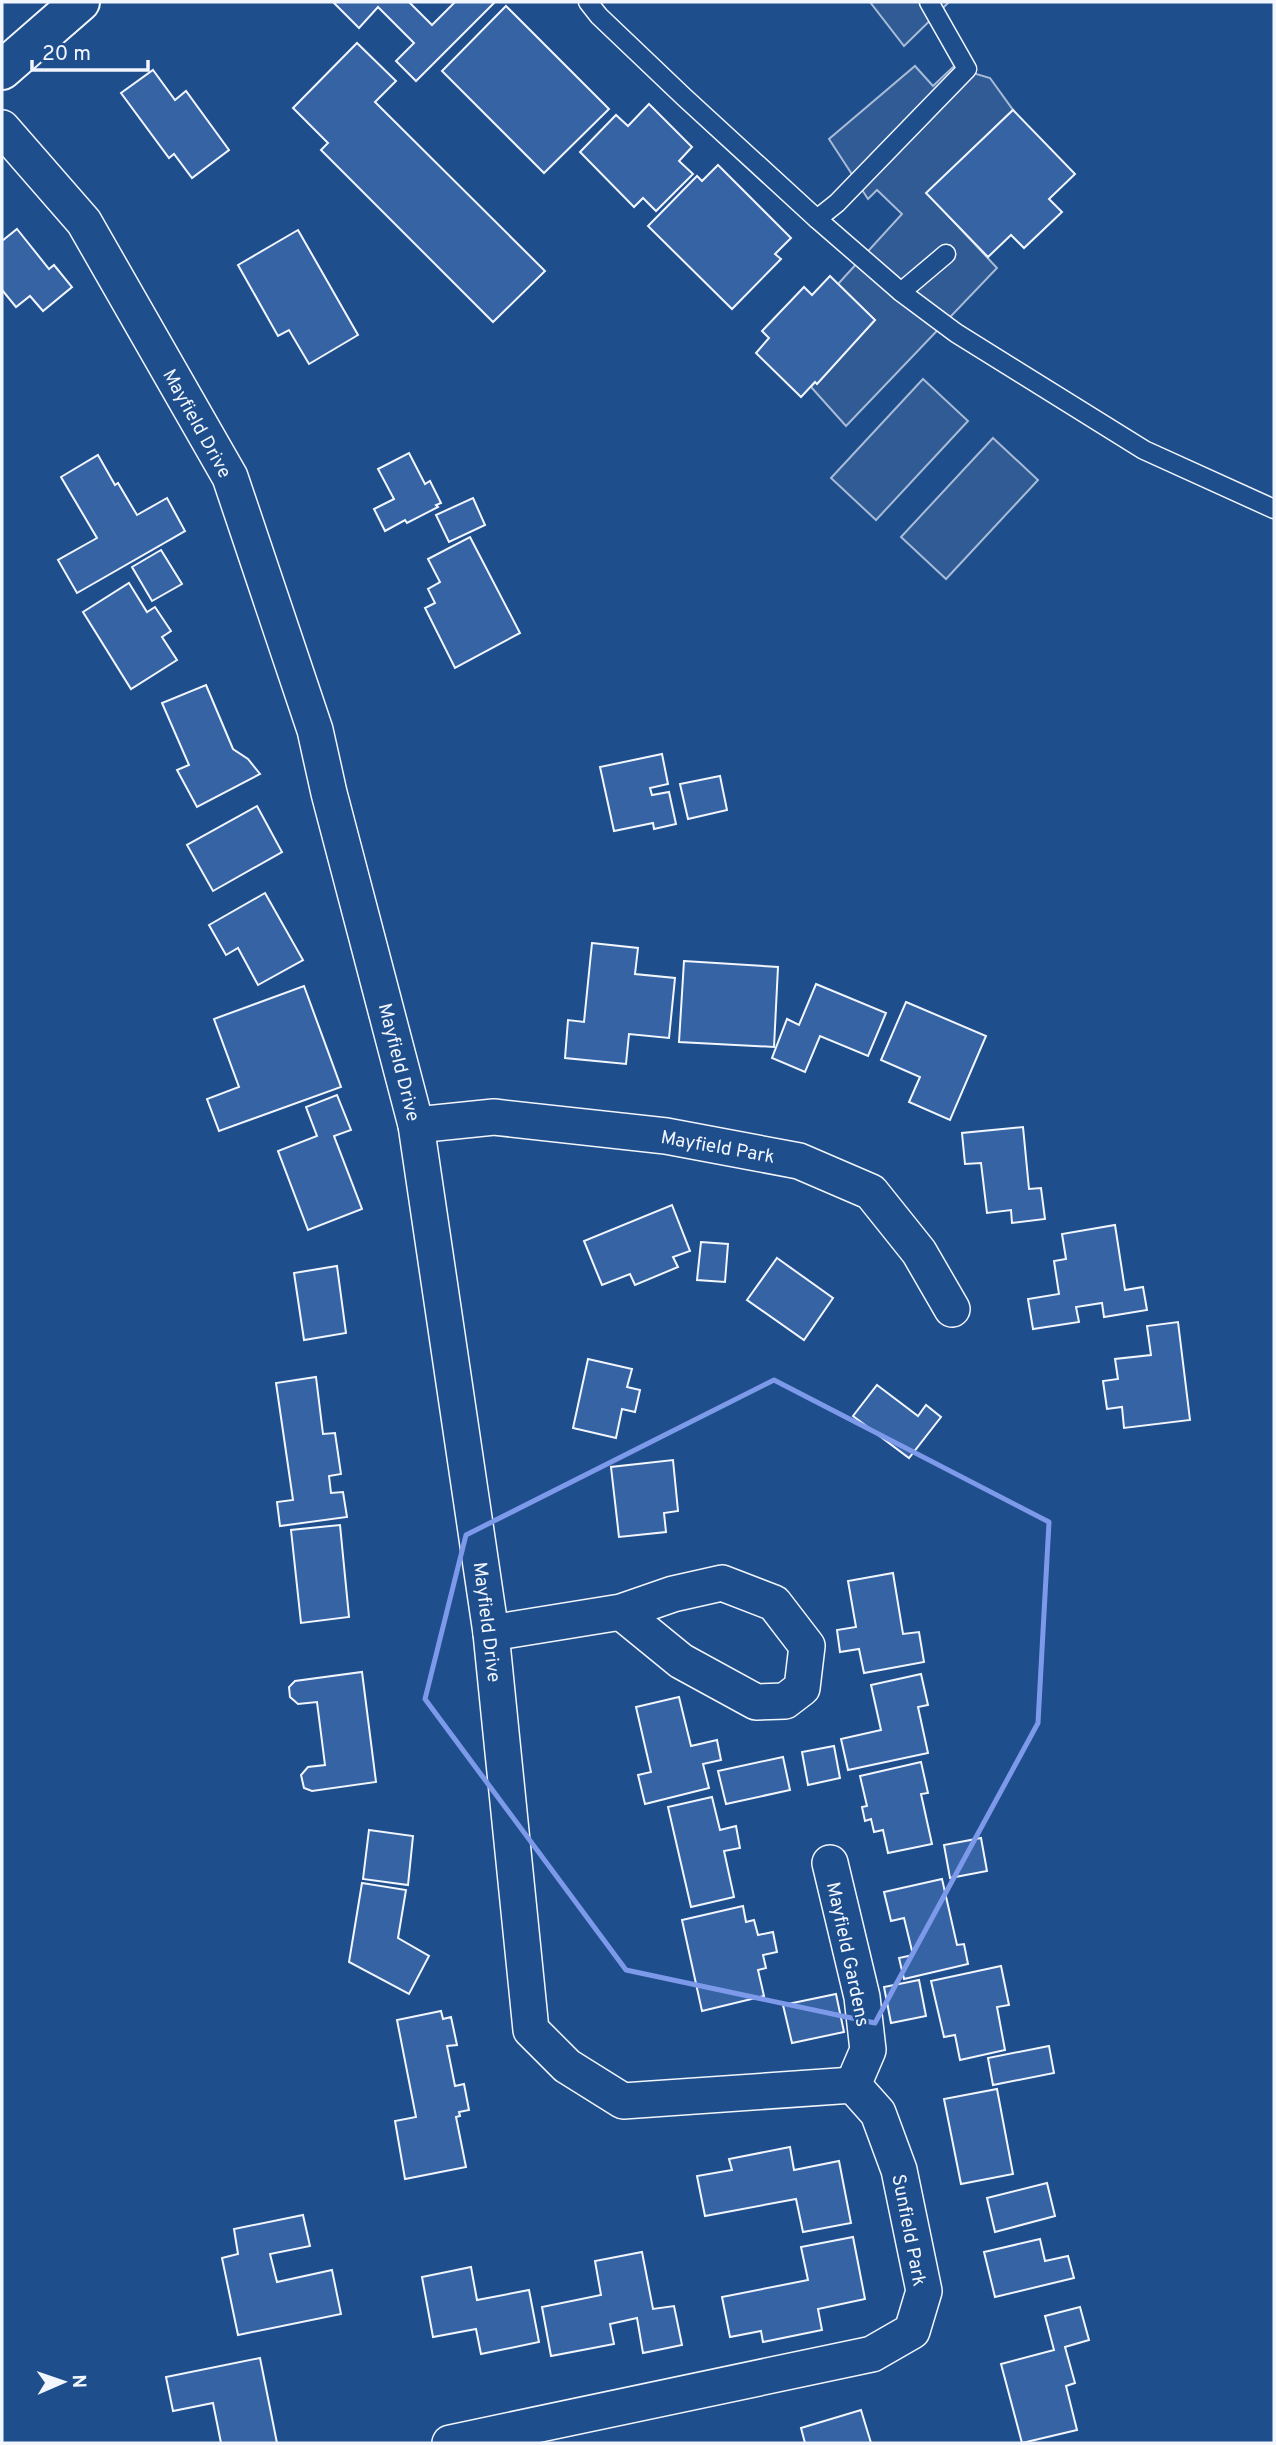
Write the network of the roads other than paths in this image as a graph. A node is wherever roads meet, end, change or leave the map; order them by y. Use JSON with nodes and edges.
{"nodes":[{"id":1,"x":80,"y":2,"type":"edge"},
{"id":2,"x":588,"y":2,"type":"edge"},
{"id":3,"x":929,"y":2,"type":"edge"},
{"id":4,"x":2,"y":70,"type":"edge"},
{"id":5,"x":2,"y":128,"type":"edge"},
{"id":6,"x":817,"y":219,"type":"junction"},
{"id":7,"x":946,"y":254,"type":"dead end"},
{"id":8,"x":901,"y":292,"type":"junction"},
{"id":9,"x":1274,"y":509,"type":"edge"},
{"id":10,"x":416,"y":1125,"type":"junction"},
{"id":11,"x":952,"y":1309,"type":"dead end"},
{"id":12,"x":621,"y":1612,"type":"junction"},
{"id":13,"x":491,"y":1633,"type":"junction"},
{"id":14,"x":830,"y":1863,"type":"dead end"},
{"id":15,"x":853,"y":2085,"type":"junction"},
{"id":16,"x":450,"y":2443,"type":"edge"}],
"edges":[{"from":1,"to":4,"type":"main road"},
{"from":2,"to":6,"type":"lane"},
{"from":3,"to":6,"type":"lane"},
{"from":5,"to":10,"type":"street","name":"Mayfield Drive"},
{"from":6,"to":8,"type":"lane"},
{"from":7,"to":8,"type":"lane"},
{"from":8,"to":9,"type":"lane"},
{"from":10,"to":11,"type":"street","name":"Mayfield Park"},
{"from":10,"to":13,"type":"street","name":"Mayfield Drive"},
{"from":12,"to":12,"type":"street"},
{"from":12,"to":13,"type":"street"},
{"from":13,"to":15,"type":"street","name":"Mayfield Drive"},
{"from":14,"to":15,"type":"street","name":"Mayfield Gardens"},
{"from":15,"to":16,"type":"street","name":"Sunfield Park"}]}
